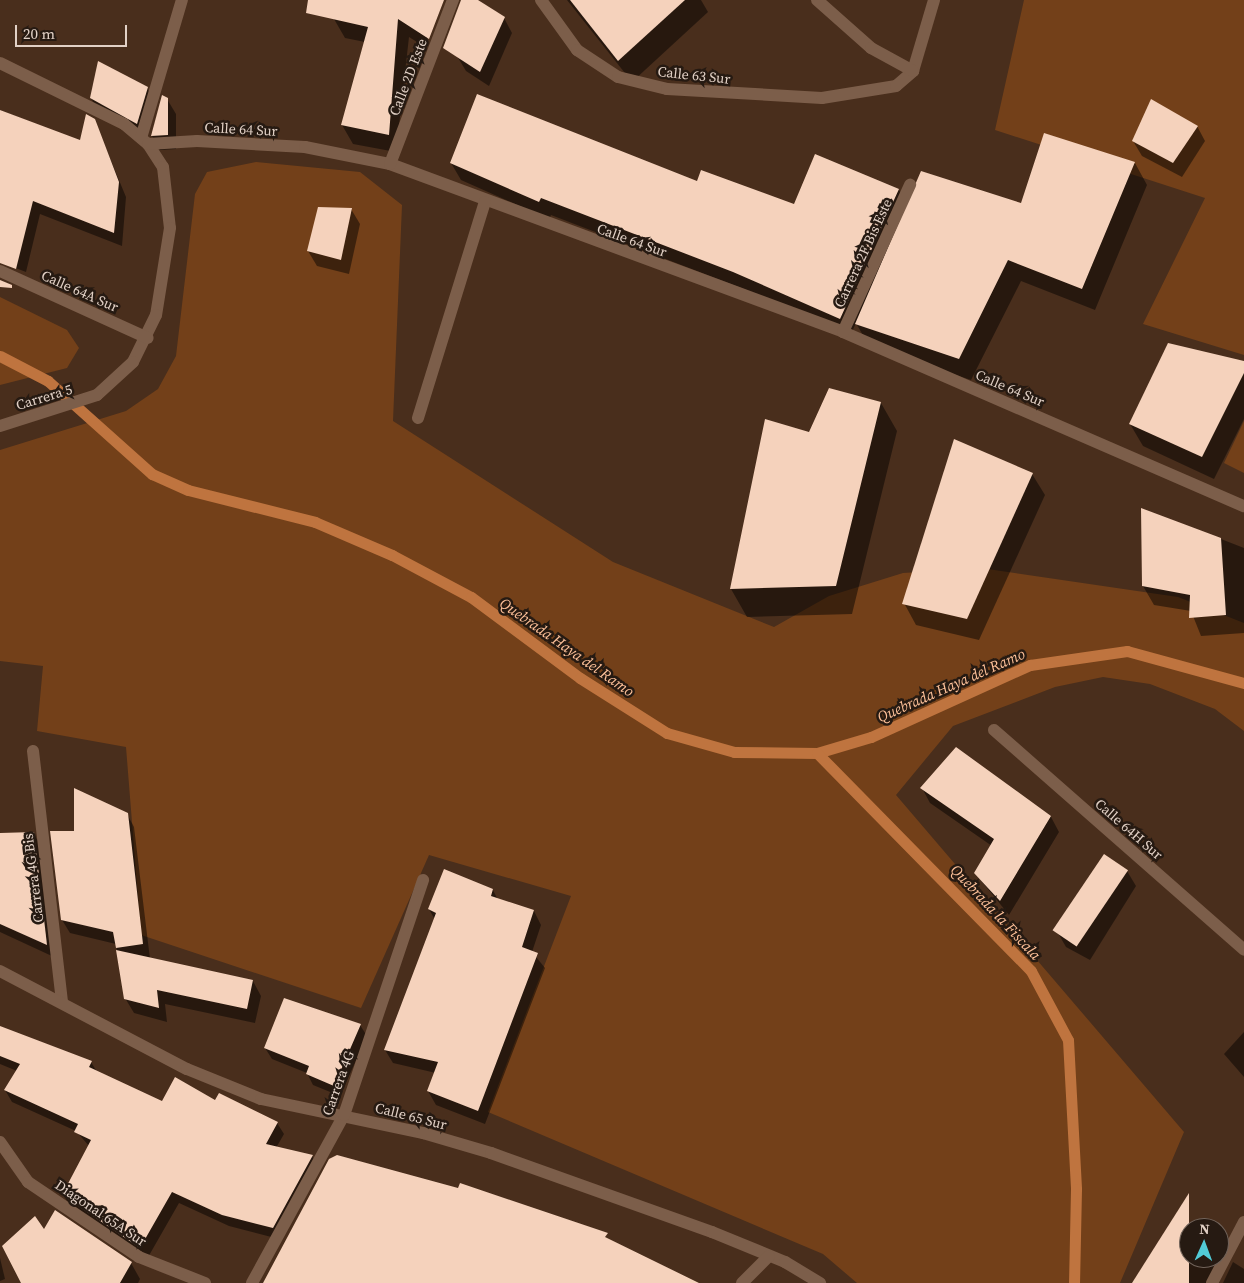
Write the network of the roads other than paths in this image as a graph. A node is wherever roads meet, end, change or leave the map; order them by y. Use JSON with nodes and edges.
{"nodes":[{"id":1,"x":182,"y":0,"type":"edge"},
{"id":2,"x":453,"y":0,"type":"edge"},
{"id":3,"x":541,"y":0,"type":"edge"},
{"id":4,"x":817,"y":0,"type":"edge"},
{"id":5,"x":934,"y":0,"type":"edge"},
{"id":6,"x":0,"y":63,"type":"edge"},
{"id":7,"x":913,"y":71,"type":"junction"},
{"id":8,"x":145,"y":141,"type":"junction"},
{"id":9,"x":390,"y":164,"type":"junction"},
{"id":10,"x":910,"y":185,"type":"dead end"},
{"id":11,"x":485,"y":202,"type":"junction"},
{"id":12,"x":0,"y":271,"type":"edge"},
{"id":13,"x":843,"y":332,"type":"junction"},
{"id":14,"x":148,"y":338,"type":"junction"},
{"id":15,"x":418,"y":418,"type":"dead end"},
{"id":16,"x":0,"y":426,"type":"edge"},
{"id":17,"x":1244,"y":506,"type":"edge"},
{"id":18,"x":994,"y":730,"type":"dead end"},
{"id":19,"x":33,"y":751,"type":"dead end"},
{"id":20,"x":423,"y":880,"type":"dead end"},
{"id":21,"x":1244,"y":950,"type":"edge"},
{"id":22,"x":0,"y":971,"type":"edge"},
{"id":23,"x":62,"y":1002,"type":"junction"},
{"id":24,"x":344,"y":1115,"type":"junction"},
{"id":25,"x":0,"y":1142,"type":"edge"},
{"id":26,"x":1244,"y":1222,"type":"edge"},
{"id":27,"x":769,"y":1256,"type":"junction"},
{"id":28,"x":205,"y":1283,"type":"edge"},
{"id":29,"x":252,"y":1283,"type":"edge"},
{"id":30,"x":742,"y":1283,"type":"edge"},
{"id":31,"x":820,"y":1283,"type":"edge"},
{"id":32,"x":1212,"y":1283,"type":"edge"}],
"edges":[{"from":1,"to":8,"type":"street"},
{"from":2,"to":9,"type":"street","name":"Calle 2D Este"},
{"from":3,"to":7,"type":"street","name":"Calle 63 Sur"},
{"from":4,"to":7,"type":"street"},
{"from":5,"to":7,"type":"street"},
{"from":6,"to":8,"type":"street"},
{"from":8,"to":9,"type":"street","name":"Calle 64 Sur"},
{"from":8,"to":14,"type":"street","name":"Carrera 5"},
{"from":9,"to":11,"type":"street","name":"Calle 64 Sur"},
{"from":10,"to":13,"type":"street","name":"Carrera 2F Bis Este"},
{"from":11,"to":13,"type":"street","name":"Calle 64 Sur"},
{"from":11,"to":15,"type":"street"},
{"from":12,"to":14,"type":"street","name":"Calle 64A Sur"},
{"from":13,"to":17,"type":"street","name":"Calle 64 Sur"},
{"from":14,"to":16,"type":"street","name":"Carrera 5"},
{"from":18,"to":21,"type":"street","name":"Calle 64H Sur"},
{"from":19,"to":23,"type":"street","name":"Carrera 4G Bis"},
{"from":20,"to":24,"type":"street","name":"Carrera 4G"},
{"from":22,"to":23,"type":"street","name":"Calle 65 Sur"},
{"from":23,"to":24,"type":"street","name":"Calle 65 Sur"},
{"from":24,"to":27,"type":"street","name":"Calle 65 Sur"},
{"from":24,"to":29,"type":"street","name":"Carrera 4G"},
{"from":25,"to":28,"type":"street","name":"Diagonal 65A Sur"},
{"from":26,"to":32,"type":"street"},
{"from":27,"to":30,"type":"street"},
{"from":27,"to":31,"type":"street","name":"Calle 65 Sur"}]}
